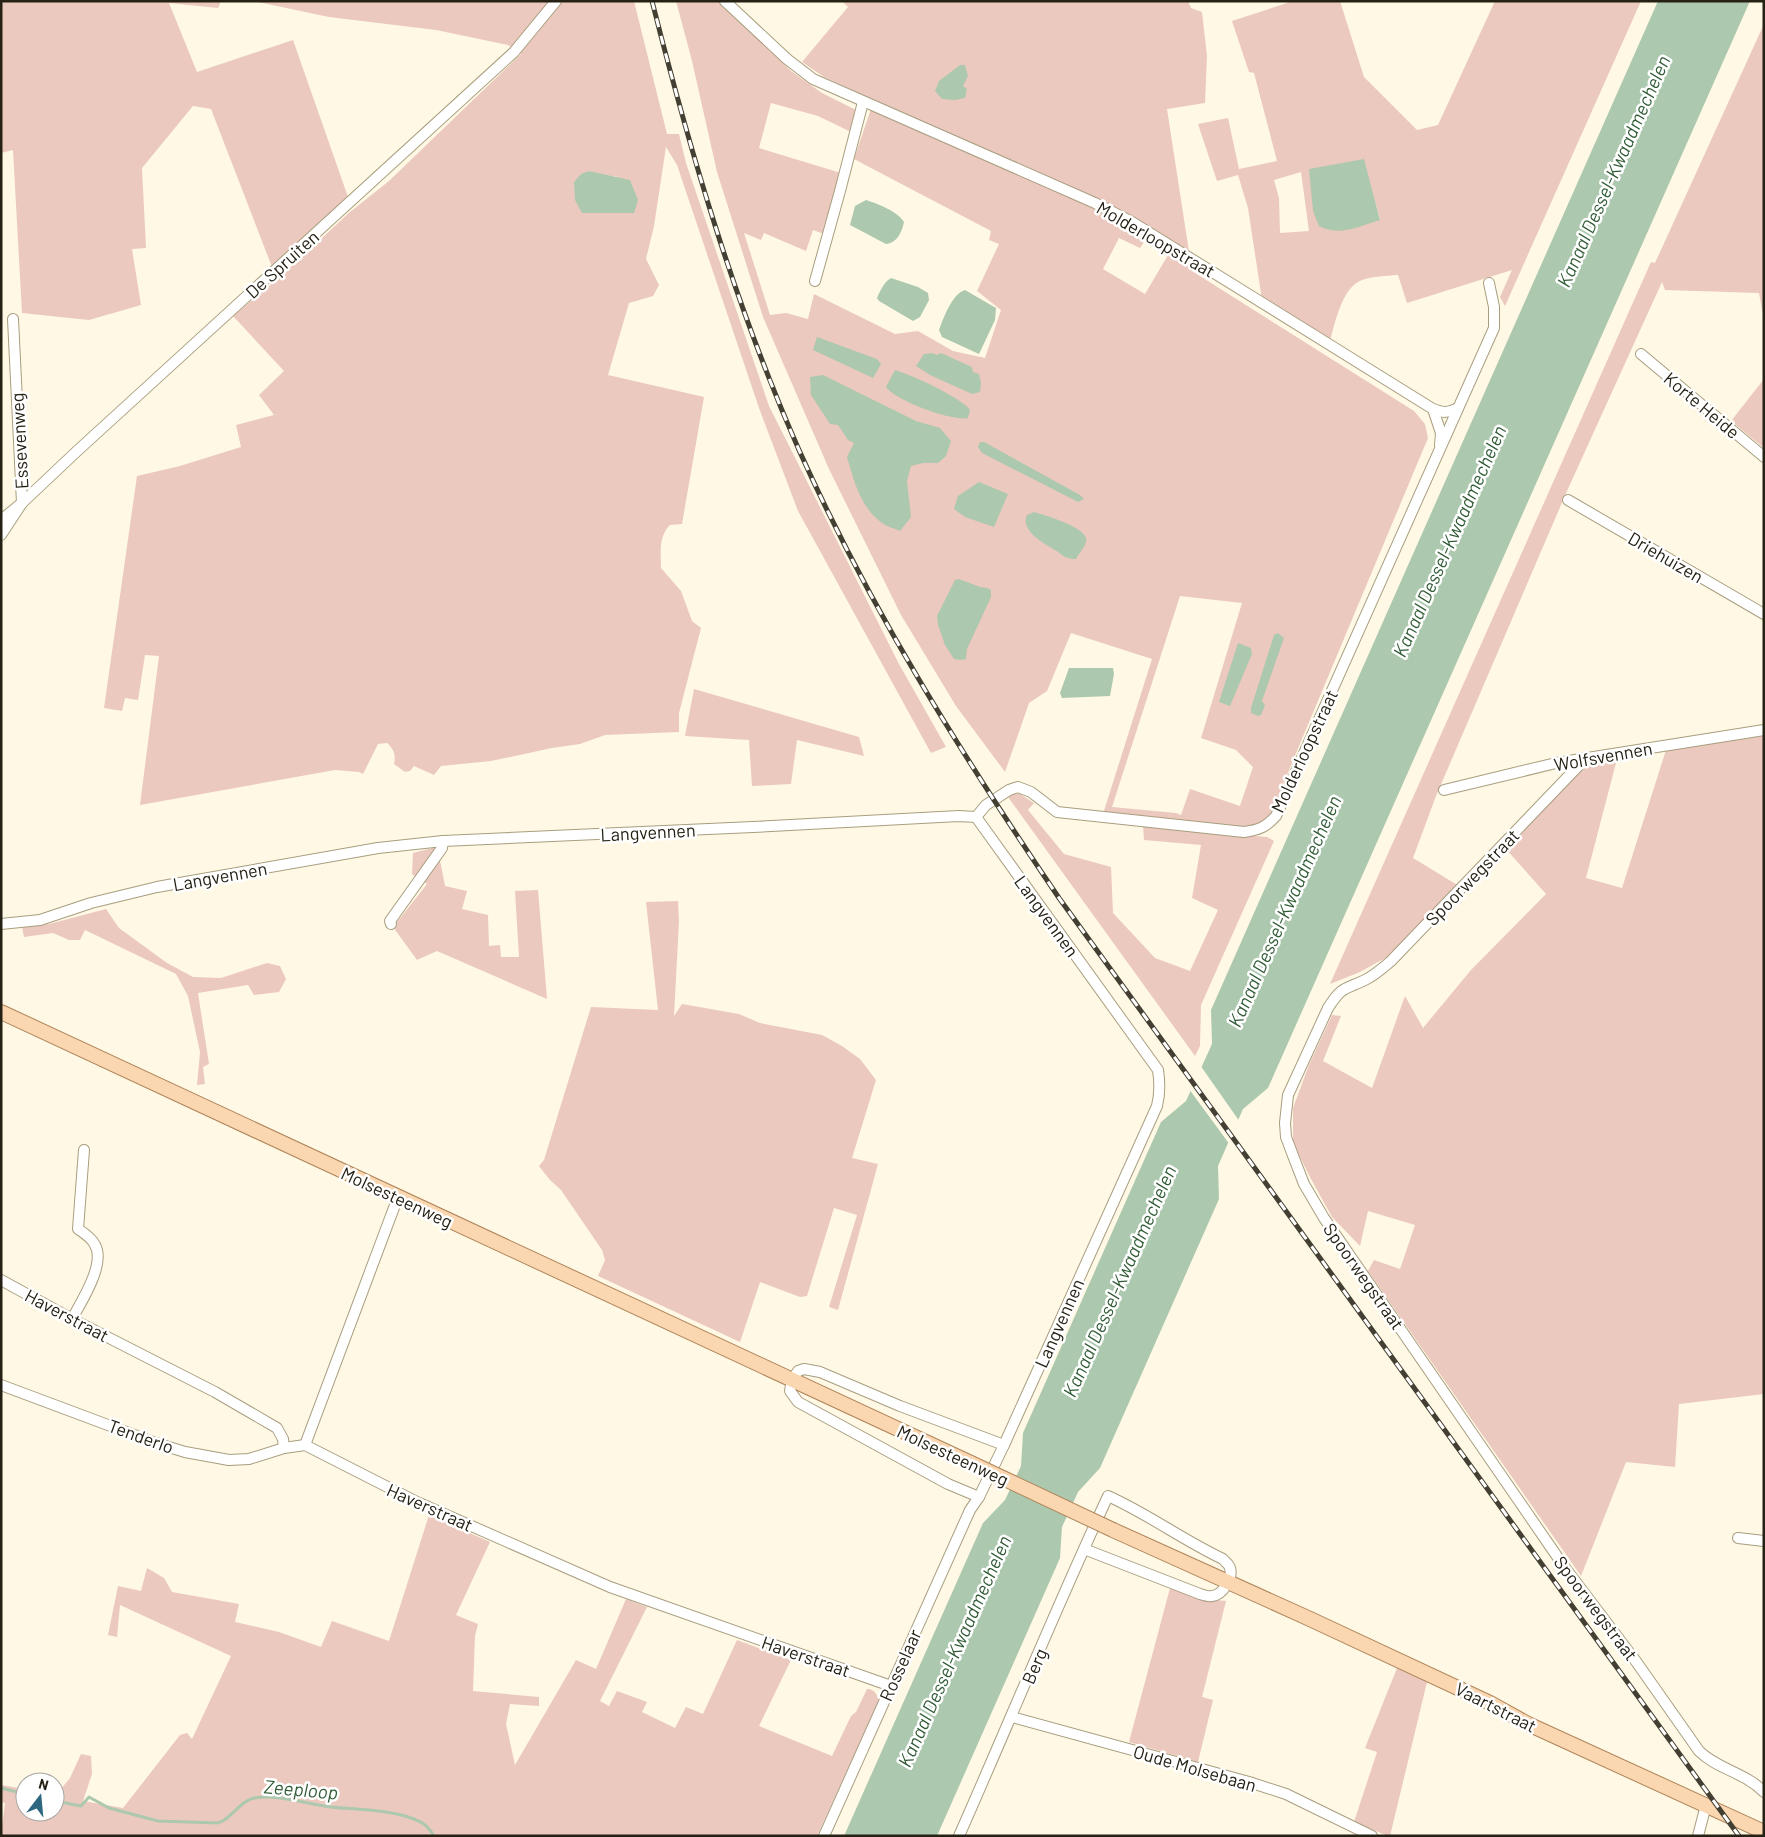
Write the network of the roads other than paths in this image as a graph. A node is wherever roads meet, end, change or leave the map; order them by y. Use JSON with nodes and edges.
{"nodes":[{"id":1,"x":556,"y":1,"type":"edge"},
{"id":2,"x":725,"y":1,"type":"edge"},
{"id":3,"x":862,"y":102,"type":"junction"},
{"id":4,"x":815,"y":281,"type":"dead end"},
{"id":5,"x":1489,"y":284,"type":"dead end"},
{"id":6,"x":13,"y":320,"type":"dead end"},
{"id":7,"x":1641,"y":354,"type":"dead end"},
{"id":8,"x":1458,"y":408,"type":"junction"},
{"id":9,"x":1433,"y":409,"type":"junction"},
{"id":10,"x":1440,"y":446,"type":"junction"},
{"id":11,"x":1764,"y":457,"type":"edge"},
{"id":12,"x":1568,"y":500,"type":"dead end"},
{"id":13,"x":22,"y":503,"type":"junction"},
{"id":14,"x":1,"y":520,"type":"edge"},
{"id":15,"x":1,"y":535,"type":"edge"},
{"id":16,"x":1764,"y":614,"type":"edge"},
{"id":17,"x":1764,"y":730,"type":"edge"},
{"id":18,"x":1585,"y":759,"type":"junction"},
{"id":19,"x":1444,"y":790,"type":"dead end"},
{"id":20,"x":976,"y":817,"type":"junction"},
{"id":21,"x":443,"y":841,"type":"junction"},
{"id":22,"x":1,"y":924,"type":"edge"},
{"id":23,"x":391,"y":924,"type":"dead end"},
{"id":24,"x":1,"y":1012,"type":"edge"},
{"id":25,"x":84,"y":1150,"type":"dead end"},
{"id":26,"x":398,"y":1198,"type":"junction"},
{"id":27,"x":1,"y":1280,"type":"edge"},
{"id":28,"x":72,"y":1319,"type":"junction"},
{"id":29,"x":792,"y":1380,"type":"junction"},
{"id":30,"x":1,"y":1385,"type":"edge"},
{"id":31,"x":305,"y":1445,"type":"junction"},
{"id":32,"x":1004,"y":1445,"type":"junction"},
{"id":33,"x":284,"y":1448,"type":"junction"},
{"id":34,"x":979,"y":1497,"type":"junction"},
{"id":35,"x":1113,"y":1530,"type":"joint"},
{"id":36,"x":1738,"y":1538,"type":"dead end"},
{"id":37,"x":1764,"y":1541,"type":"edge"},
{"id":38,"x":1084,"y":1549,"type":"junction"},
{"id":39,"x":1228,"y":1582,"type":"junction"},
{"id":40,"x":891,"y":1686,"type":"junction"},
{"id":41,"x":1012,"y":1717,"type":"junction"},
{"id":42,"x":1764,"y":1792,"type":"edge"},
{"id":43,"x":1706,"y":1805,"type":"junction"},
{"id":44,"x":1763,"y":1830,"type":"edge"},
{"id":45,"x":824,"y":1836,"type":"edge"},
{"id":46,"x":959,"y":1836,"type":"edge"},
{"id":47,"x":1372,"y":1836,"type":"edge"},
{"id":48,"x":1698,"y":1836,"type":"edge"}],
"edges":[{"from":1,"to":13,"type":"street","name":"De Spruiten"},
{"from":2,"to":3,"type":"street","name":"Molderloopstraat"},
{"from":3,"to":4,"type":"street"},
{"from":3,"to":9,"type":"street","name":"Molderloopstraat"},
{"from":5,"to":8,"type":"street","name":"Molderloopstraat"},
{"from":6,"to":13,"type":"street","name":"Essevenweg"},
{"from":7,"to":11,"type":"street","name":"Korte Heide"},
{"from":8,"to":9,"type":"street"},
{"from":8,"to":10,"type":"street","name":"Molderloopstraat"},
{"from":9,"to":10,"type":"street"},
{"from":10,"to":20,"type":"street","name":"Molderloopstraat"},
{"from":12,"to":16,"type":"street","name":"Driehuizen"},
{"from":13,"to":14,"type":"street","name":"De Spruiten"},
{"from":13,"to":15,"type":"street"},
{"from":17,"to":18,"type":"street","name":"Wolfsvennen"},
{"from":18,"to":19,"type":"street","name":"Wolfsvennen"},
{"from":18,"to":42,"type":"street","name":"Spoorwegstraat"},
{"from":20,"to":21,"type":"street","name":"Langvennen"},
{"from":20,"to":32,"type":"street","name":"Langvennen"},
{"from":21,"to":22,"type":"street","name":"Langvennen"},
{"from":21,"to":23,"type":"street"},
{"from":24,"to":26,"type":"main road","name":"Molsesteenweg"},
{"from":25,"to":28,"type":"street"},
{"from":26,"to":29,"type":"main road","name":"Molsesteenweg"},
{"from":26,"to":31,"type":"street"},
{"from":27,"to":28,"type":"street","name":"Haverstraat"},
{"from":28,"to":33,"type":"street","name":"Haverstraat"},
{"from":29,"to":32,"type":"street","name":"Molsesteenweg"},
{"from":29,"to":34,"type":"street","name":"Molsesteenweg"},
{"from":29,"to":35,"type":"main road","name":"Molsesteenweg","bridge":true},
{"from":30,"to":33,"type":"street","name":"Tenderlo"},
{"from":31,"to":33,"type":"street"},
{"from":31,"to":40,"type":"street","name":"Haverstraat"},
{"from":32,"to":34,"type":"street","name":"Langvennen"},
{"from":34,"to":40,"type":"street","name":"Rosselaar"},
{"from":35,"to":39,"type":"main road","name":"Vaartstraat"},
{"from":36,"to":37,"type":"street"},
{"from":38,"to":39,"type":"street"},
{"from":38,"to":39,"type":"street","name":"Berg"},
{"from":38,"to":41,"type":"street","name":"Berg"},
{"from":39,"to":43,"type":"main road","name":"Vaartstraat"},
{"from":40,"to":45,"type":"street","name":"Rosselaar"},
{"from":41,"to":46,"type":"street","name":"Berg"},
{"from":41,"to":47,"type":"street","name":"Oude Molsebaan"},
{"from":43,"to":44,"type":"main road","name":"Vaartstraat"},
{"from":43,"to":48,"type":"street"}]}
